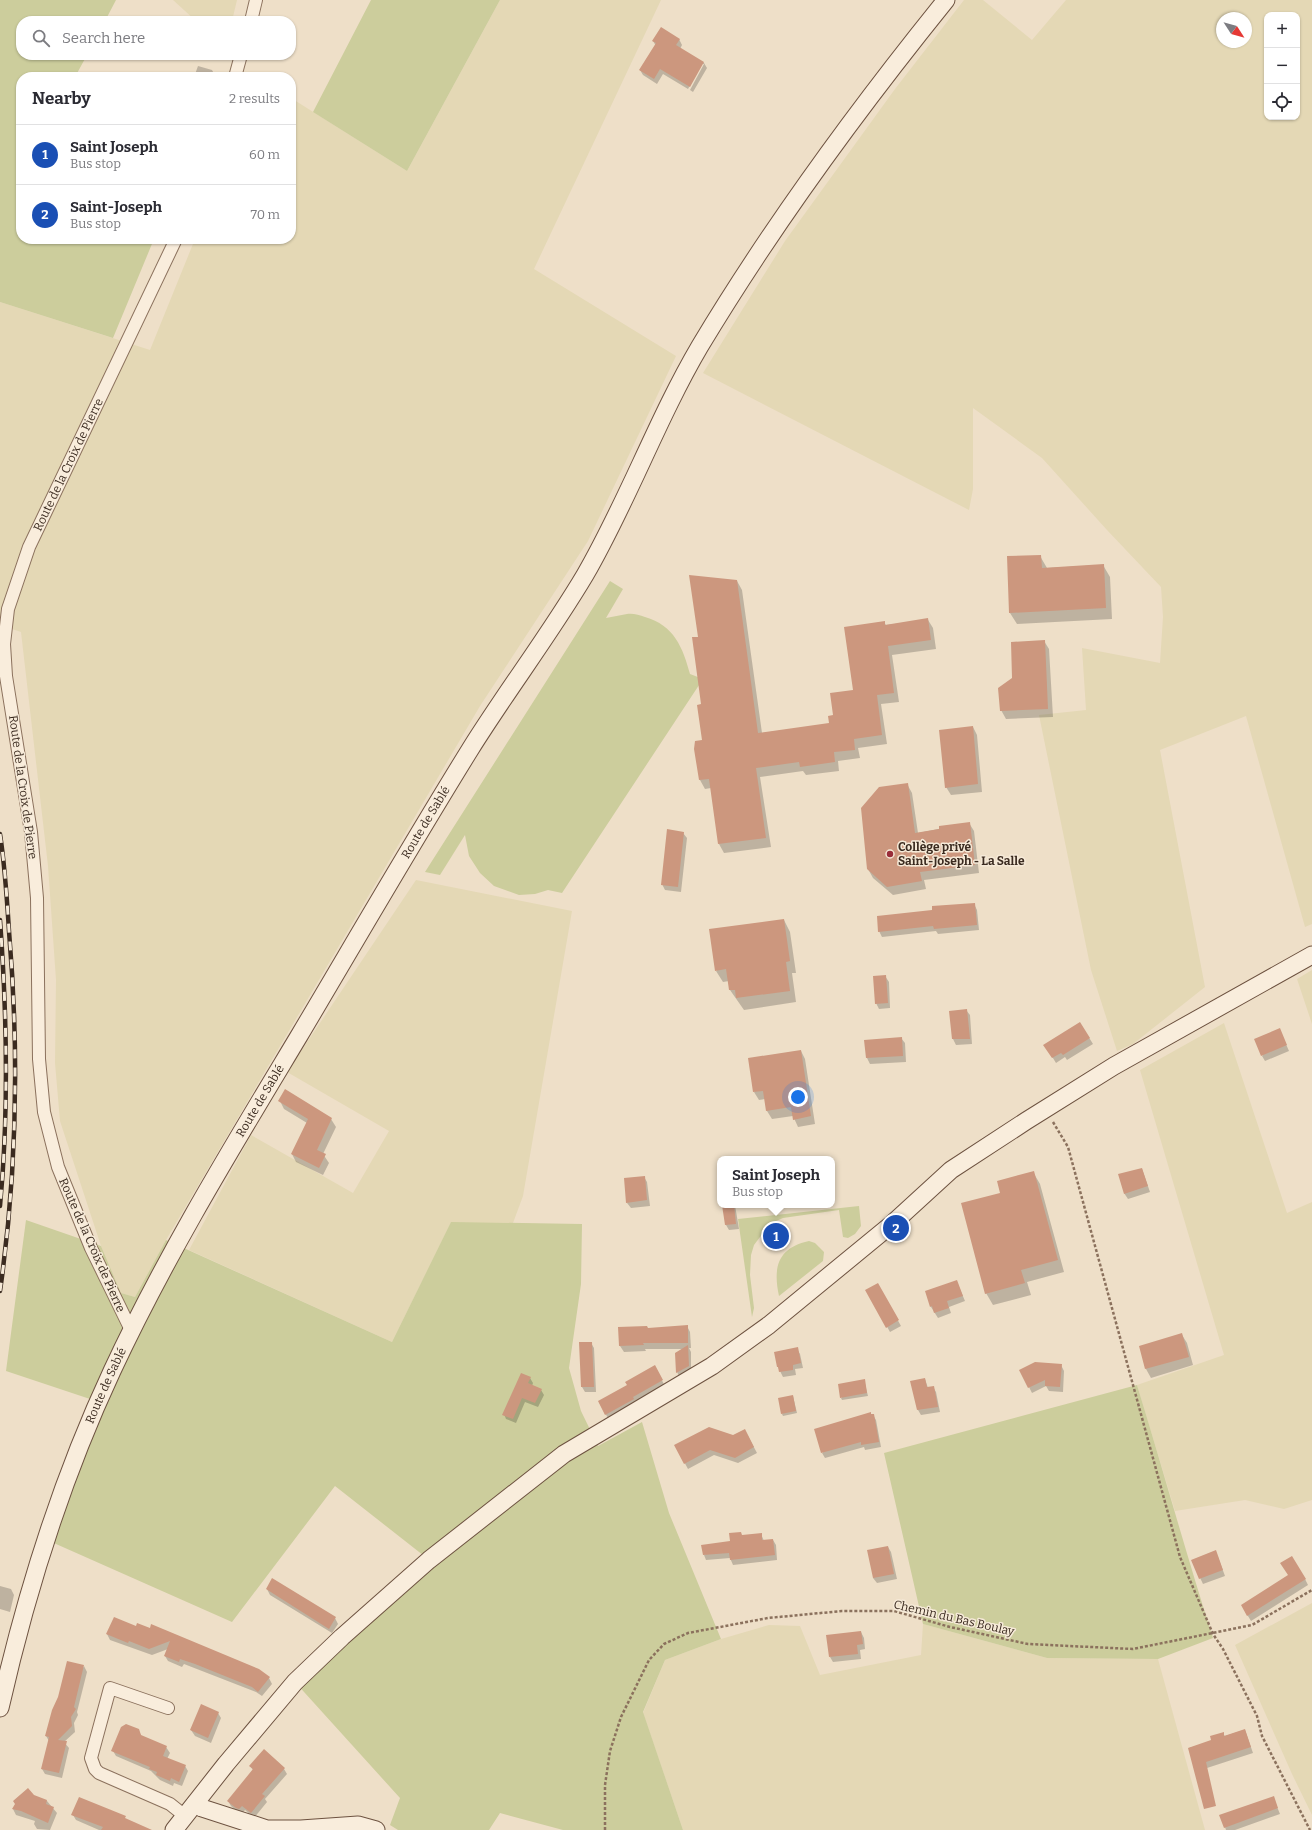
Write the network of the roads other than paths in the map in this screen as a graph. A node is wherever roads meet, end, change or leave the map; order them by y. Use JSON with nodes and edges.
{"nodes":[{"id":1,"x":256,"y":0,"type":"edge"},
{"id":2,"x":946,"y":0,"type":"edge"},
{"id":3,"x":252,"y":16,"type":"edge"},
{"id":4,"x":239,"y":60,"type":"edge"},
{"id":5,"x":236,"y":72,"type":"edge"},
{"id":6,"x":174,"y":244,"type":"edge"},
{"id":7,"x":1312,"y":955,"type":"edge"},
{"id":8,"x":131,"y":1330,"type":"junction"},
{"id":9,"x":0,"y":1708,"type":"edge"},
{"id":10,"x":168,"y":1708,"type":"dead end"},
{"id":11,"x":190,"y":1810,"type":"junction"},
{"id":12,"x":174,"y":1830,"type":"edge"},
{"id":13,"x":376,"y":1830,"type":"edge"}],
"edges":[{"from":1,"to":3,"type":"street"},
{"from":2,"to":8,"type":"main road","name":"Route de Sablé"},
{"from":4,"to":5,"type":"street"},
{"from":6,"to":8,"type":"street","name":"Route de la Croix de Pierre"},
{"from":7,"to":11,"type":"main road"},
{"from":8,"to":9,"type":"main road","name":"Route de Sablé"},
{"from":10,"to":11,"type":"street"},
{"from":11,"to":12,"type":"main road"},
{"from":11,"to":13,"type":"main road"}]}
